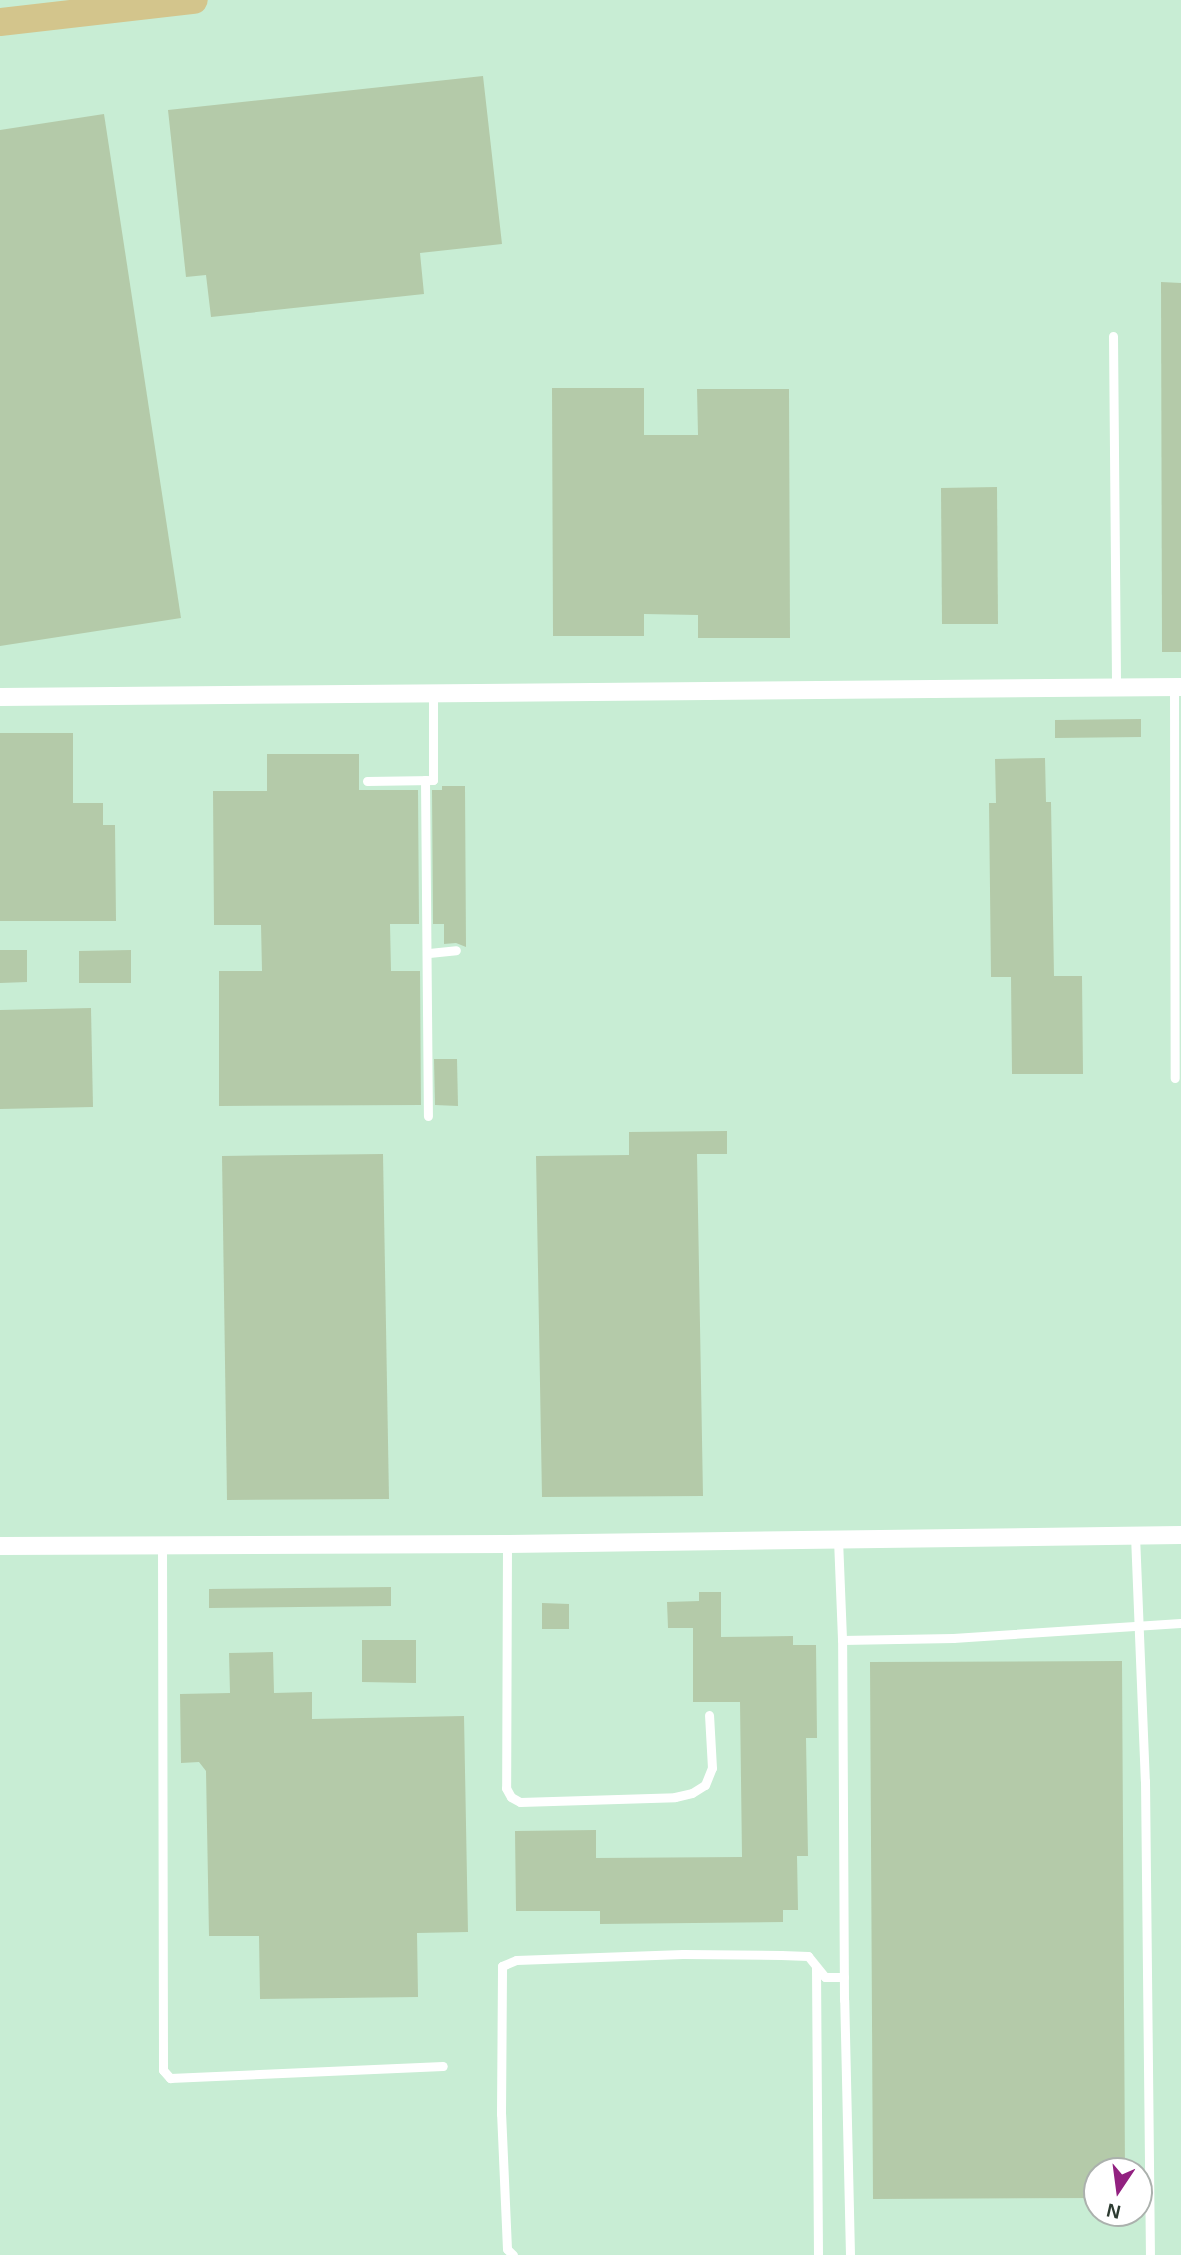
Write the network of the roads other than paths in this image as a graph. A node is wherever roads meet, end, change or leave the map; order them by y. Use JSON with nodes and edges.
{"nodes":[{"id":1,"x":194,"y":0,"type":"edge"},
{"id":2,"x":0,"y":22,"type":"edge"},
{"id":3,"x":1113,"y":336,"type":"dead end"},
{"id":4,"x":1177,"y":687,"type":"edge"},
{"id":5,"x":1116,"y":688,"type":"junction"},
{"id":6,"x":433,"y":694,"type":"junction"},
{"id":7,"x":0,"y":697,"type":"edge"},
{"id":8,"x":425,"y":780,"type":"junction"},
{"id":9,"x":367,"y":781,"type":"dead end"},
{"id":10,"x":456,"y":950,"type":"dead end"},
{"id":11,"x":429,"y":953,"type":"junction"},
{"id":12,"x":1175,"y":1078,"type":"dead end"},
{"id":13,"x":428,"y":1116,"type":"dead end"},
{"id":14,"x":1135,"y":1535,"type":"junction"},
{"id":15,"x":1181,"y":1535,"type":"edge"},
{"id":16,"x":838,"y":1539,"type":"junction"},
{"id":17,"x":507,"y":1544,"type":"junction"},
{"id":18,"x":162,"y":1545,"type":"junction"},
{"id":19,"x":0,"y":1546,"type":"edge"},
{"id":20,"x":1181,"y":1623,"type":"edge"},
{"id":21,"x":1139,"y":1624,"type":"junction"},
{"id":22,"x":842,"y":1640,"type":"junction"},
{"id":23,"x":709,"y":1715,"type":"dead end"},
{"id":24,"x":816,"y":1968,"type":"junction"},
{"id":25,"x":844,"y":1976,"type":"junction"},
{"id":26,"x":443,"y":2066,"type":"dead end"},
{"id":27,"x":513,"y":2255,"type":"edge"},
{"id":28,"x":818,"y":2255,"type":"edge"},
{"id":29,"x":850,"y":2255,"type":"edge"},
{"id":30,"x":1150,"y":2255,"type":"edge"}],
"edges":[{"from":1,"to":2,"type":"main road"},
{"from":3,"to":5,"type":"lane"},
{"from":4,"to":5,"type":"street"},
{"from":4,"to":12,"type":"lane"},
{"from":5,"to":6,"type":"street"},
{"from":6,"to":7,"type":"street"},
{"from":6,"to":8,"type":"lane"},
{"from":8,"to":9,"type":"lane"},
{"from":8,"to":11,"type":"lane"},
{"from":10,"to":11,"type":"lane"},
{"from":11,"to":13,"type":"lane"},
{"from":14,"to":15,"type":"street"},
{"from":14,"to":16,"type":"street"},
{"from":14,"to":21,"type":"lane"},
{"from":16,"to":17,"type":"street"},
{"from":16,"to":22,"type":"lane"},
{"from":17,"to":18,"type":"street"},
{"from":17,"to":23,"type":"lane"},
{"from":18,"to":19,"type":"street"},
{"from":18,"to":26,"type":"lane"},
{"from":20,"to":21,"type":"lane"},
{"from":21,"to":22,"type":"lane"},
{"from":21,"to":30,"type":"lane"},
{"from":22,"to":25,"type":"lane"},
{"from":24,"to":25,"type":"lane"},
{"from":24,"to":27,"type":"lane"},
{"from":24,"to":28,"type":"lane"},
{"from":25,"to":29,"type":"lane"}]}
